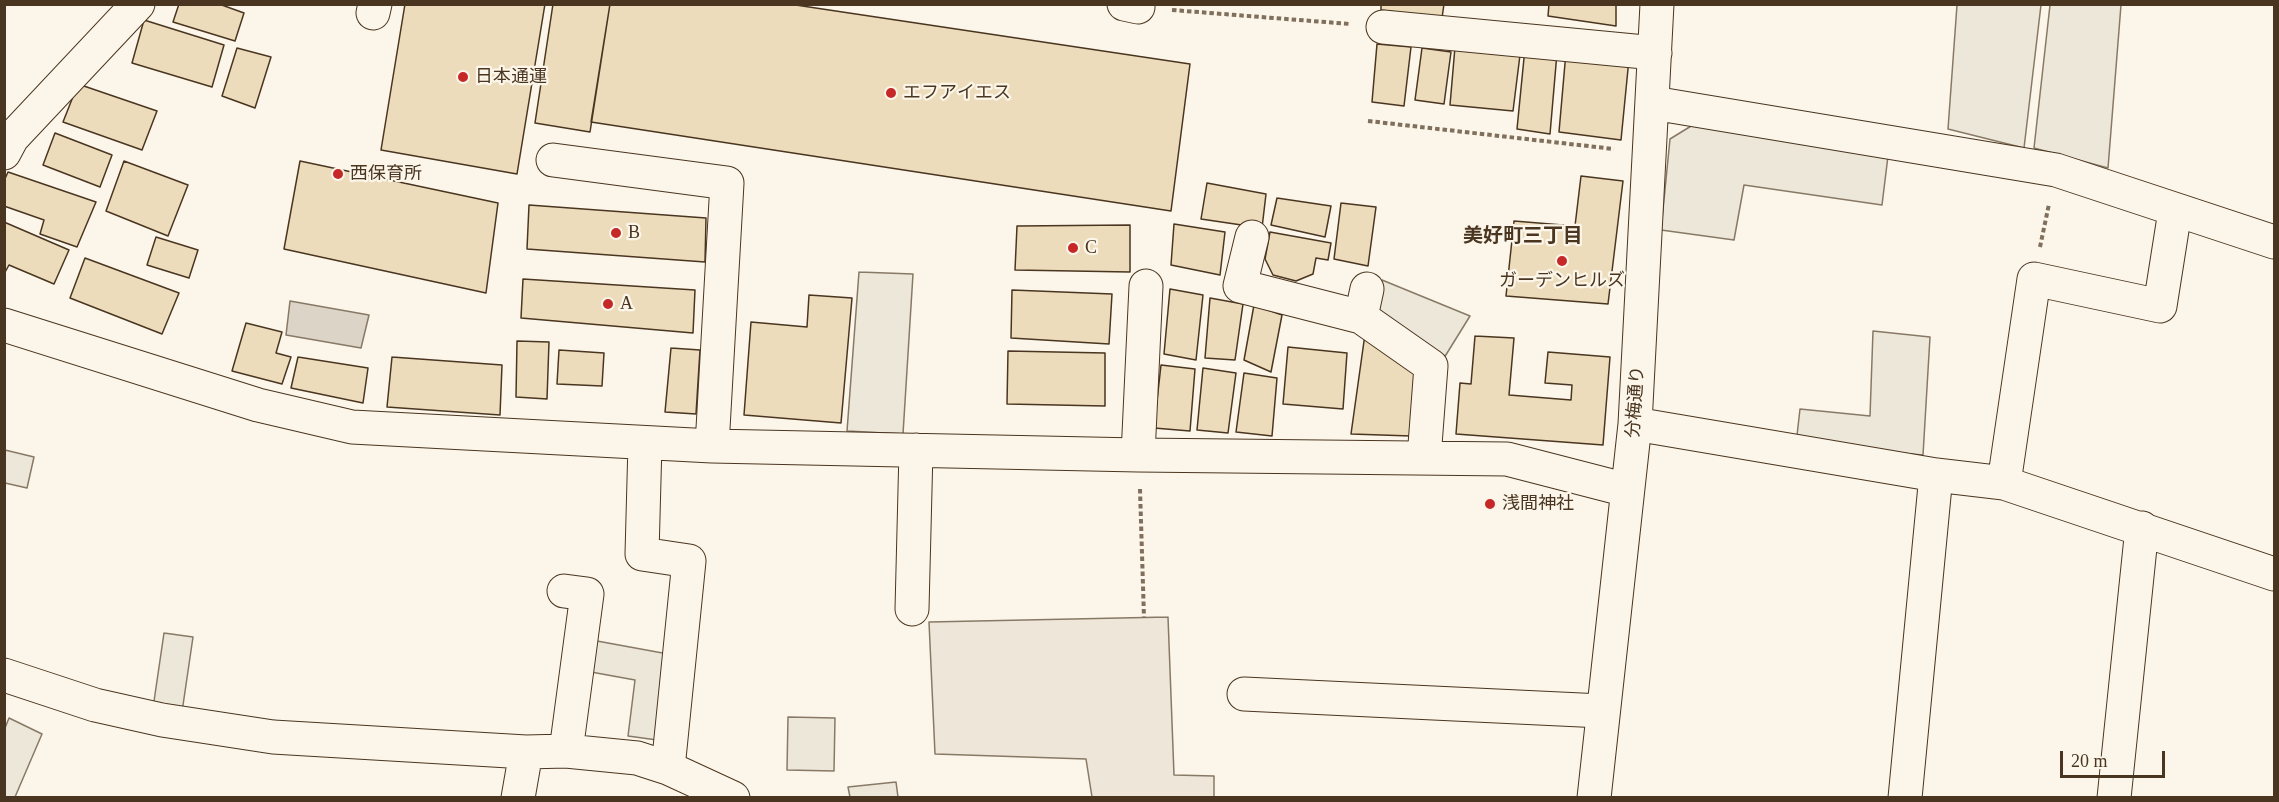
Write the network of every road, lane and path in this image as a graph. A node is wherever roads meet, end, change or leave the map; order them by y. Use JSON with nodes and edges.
{"nodes":[{"id":1,"x":138,"y":4,"type":"edge"},
{"id":2,"x":1657,"y":4,"type":"edge"},
{"id":3,"x":1131,"y":6,"type":"edge"},
{"id":4,"x":1465,"y":19,"type":"edge"},
{"id":5,"x":1383,"y":27,"type":"joint"},
{"id":6,"x":1655,"y":53,"type":"junction"},
{"id":7,"x":1653,"y":103,"type":"junction"},
{"id":8,"x":1368,"y":121,"type":"dead end"},
{"id":9,"x":4,"y":153,"type":"edge"},
{"id":10,"x":1650,"y":153,"type":"junction"},
{"id":11,"x":553,"y":160,"type":"dead end"},
{"id":12,"x":2056,"y":170,"type":"junction"},
{"id":13,"x":2175,"y":211,"type":"junction"},
{"id":14,"x":1252,"y":237,"type":"dead end"},
{"id":15,"x":2274,"y":242,"type":"edge"},
{"id":16,"x":2035,"y":274,"type":"junction"},
{"id":17,"x":1146,"y":286,"type":"dead end"},
{"id":18,"x":4,"y":325,"type":"edge"},
{"id":19,"x":1635,"y":424,"type":"junction"},
{"id":20,"x":645,"y":443,"type":"junction"},
{"id":21,"x":712,"y":446,"type":"junction"},
{"id":22,"x":916,"y":450,"type":"junction"},
{"id":23,"x":1138,"y":455,"type":"junction"},
{"id":24,"x":1424,"y":458,"type":"junction"},
{"id":25,"x":1936,"y":475,"type":"junction"},
{"id":26,"x":2004,"y":483,"type":"junction"},
{"id":27,"x":1628,"y":490,"type":"junction"},
{"id":28,"x":2142,"y":528,"type":"junction"},
{"id":29,"x":2274,"y":574,"type":"edge"},
{"id":30,"x":564,"y":591,"type":"dead end"},
{"id":31,"x":912,"y":609,"type":"dead end"},
{"id":32,"x":1144,"y":618,"type":"dead end"},
{"id":33,"x":4,"y":675,"type":"edge"},
{"id":34,"x":1244,"y":694,"type":"dead end"},
{"id":35,"x":1602,"y":711,"type":"junction"},
{"id":36,"x":566,"y":751,"type":"junction"},
{"id":37,"x":526,"y":752,"type":"junction"},
{"id":38,"x":668,"y":768,"type":"junction"},
{"id":39,"x":518,"y":798,"type":"edge"},
{"id":40,"x":733,"y":798,"type":"edge"},
{"id":41,"x":1594,"y":798,"type":"edge"},
{"id":42,"x":1905,"y":798,"type":"edge"},
{"id":43,"x":2114,"y":798,"type":"edge"}],
"edges":[{"from":1,"to":9,"type":"street"},
{"from":2,"to":6,"type":"street","name":"分梅通り"},
{"from":3,"to":5,"type":"path"},
{"from":4,"to":5,"type":"street"},
{"from":4,"to":6,"type":"street"},
{"from":6,"to":7,"type":"street","name":"分梅通り"},
{"from":7,"to":10,"type":"street","name":"分梅通り"},
{"from":7,"to":12,"type":"street"},
{"from":8,"to":10,"type":"path"},
{"from":10,"to":19,"type":"street","name":"分梅通り"},
{"from":11,"to":21,"type":"street"},
{"from":12,"to":13,"type":"street"},
{"from":12,"to":16,"type":"path"},
{"from":13,"to":15,"type":"street"},
{"from":13,"to":16,"type":"street"},
{"from":14,"to":24,"type":"street"},
{"from":16,"to":26,"type":"street"},
{"from":17,"to":23,"type":"street"},
{"from":18,"to":20,"type":"street"},
{"from":19,"to":25,"type":"street"},
{"from":19,"to":27,"type":"street","name":"分梅通り"},
{"from":20,"to":21,"type":"street"},
{"from":20,"to":38,"type":"street"},
{"from":21,"to":22,"type":"street"},
{"from":22,"to":23,"type":"street"},
{"from":22,"to":31,"type":"street"},
{"from":23,"to":24,"type":"street"},
{"from":23,"to":32,"type":"path"},
{"from":24,"to":27,"type":"street"},
{"from":25,"to":26,"type":"street"},
{"from":25,"to":42,"type":"street"},
{"from":26,"to":28,"type":"street"},
{"from":27,"to":35,"type":"street","name":"分梅通り"},
{"from":28,"to":29,"type":"street"},
{"from":28,"to":43,"type":"street"},
{"from":30,"to":36,"type":"street"},
{"from":33,"to":37,"type":"street"},
{"from":34,"to":35,"type":"street"},
{"from":35,"to":41,"type":"street","name":"分梅通り"},
{"from":36,"to":37,"type":"street"},
{"from":36,"to":38,"type":"street"},
{"from":37,"to":39,"type":"street"},
{"from":38,"to":40,"type":"street"}]}
